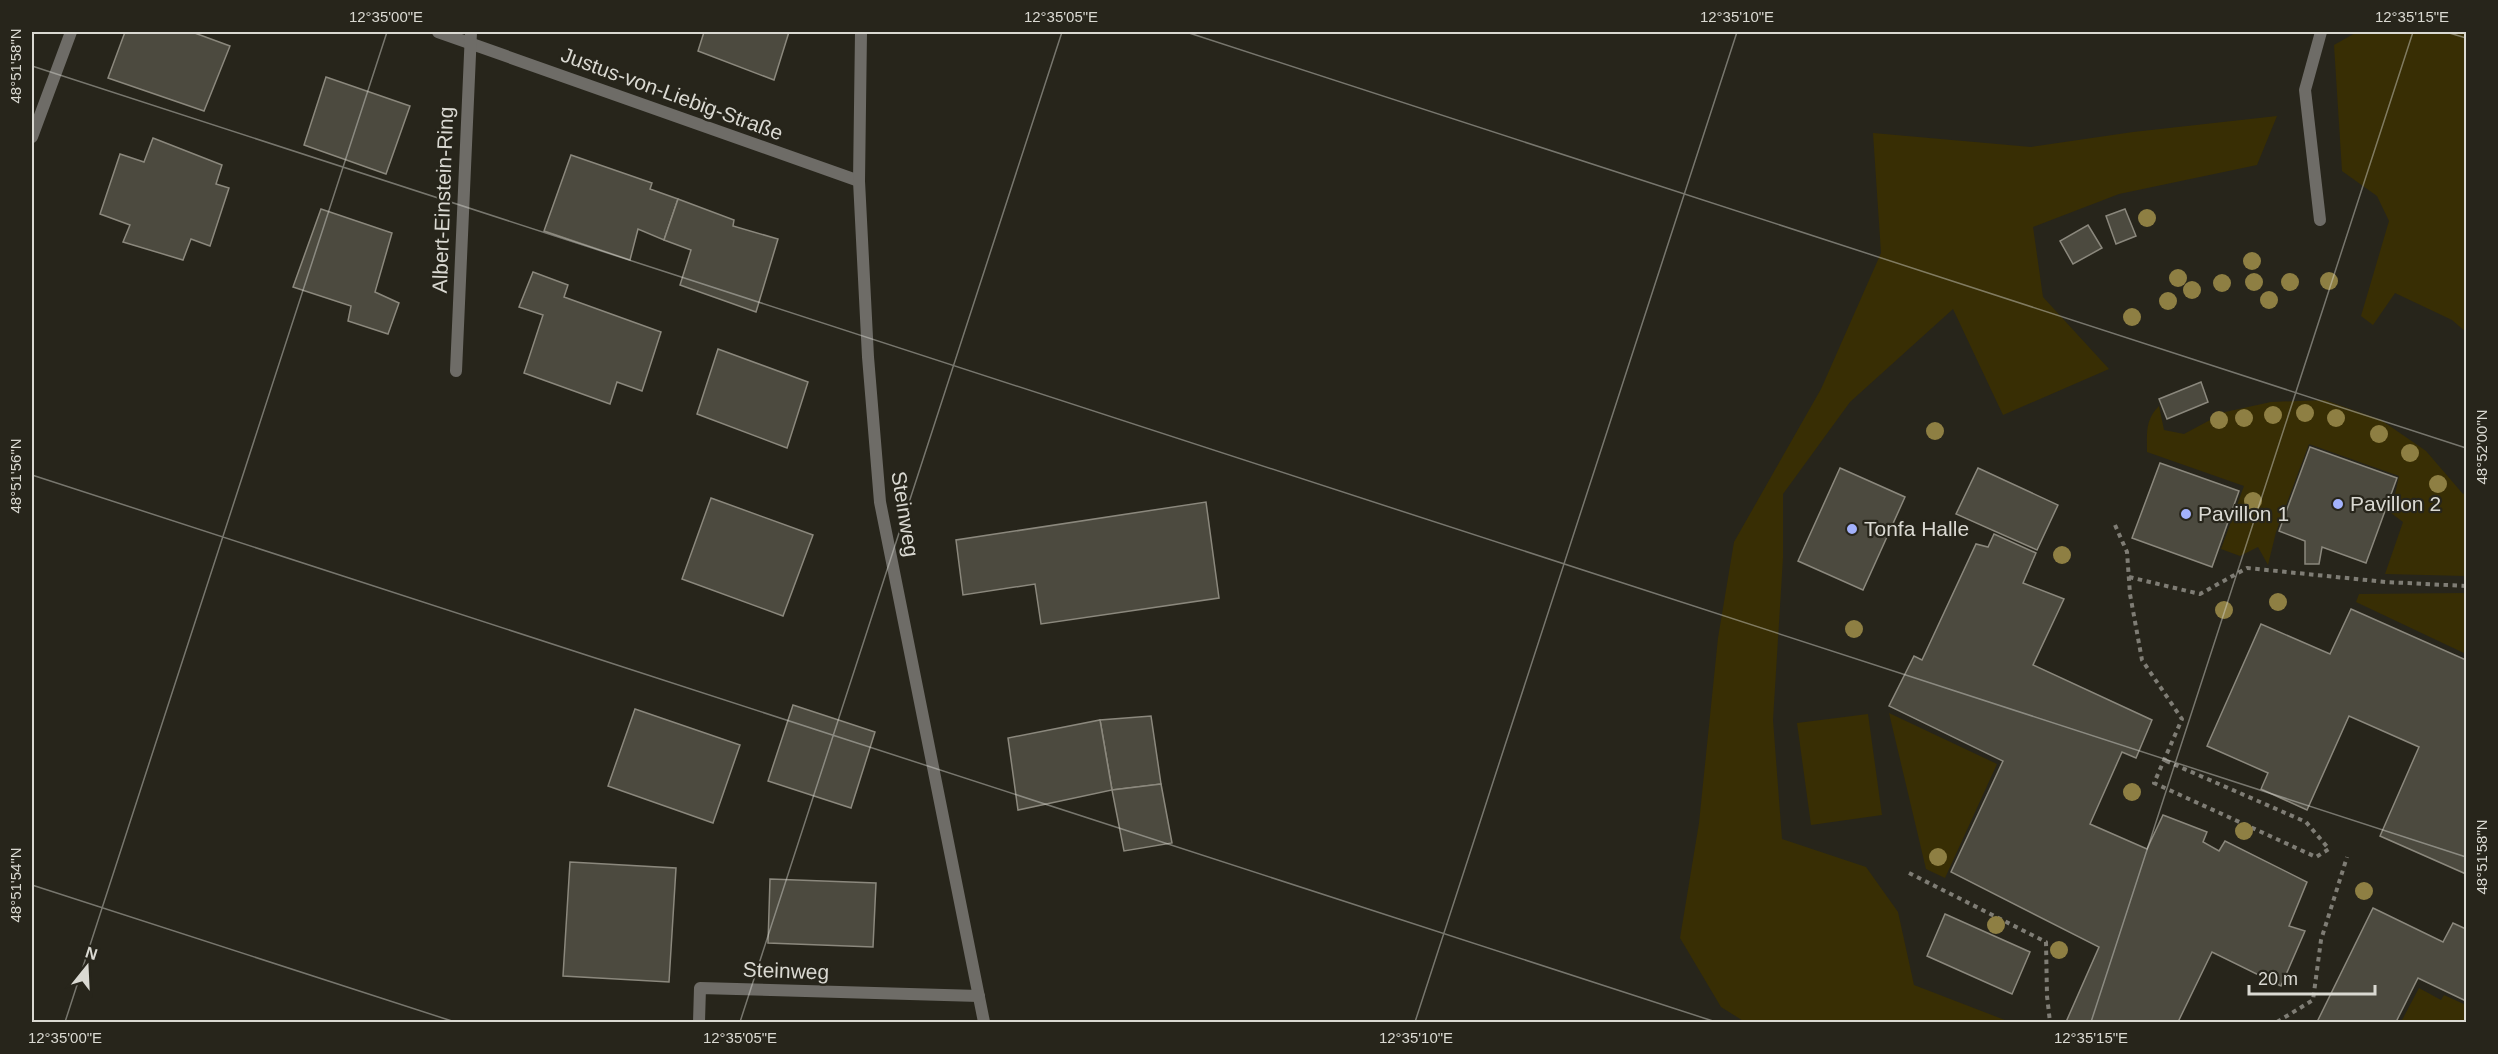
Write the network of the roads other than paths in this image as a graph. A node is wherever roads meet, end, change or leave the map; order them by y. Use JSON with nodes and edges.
{"nodes":[{"id":1,"x":71,"y":32,"type":"edge"},
{"id":2,"x":438,"y":32,"type":"edge"},
{"id":3,"x":861,"y":32,"type":"edge"},
{"id":4,"x":2321,"y":32,"type":"edge"},
{"id":5,"x":470,"y":37,"type":"edge"},
{"id":6,"x":32,"y":137,"type":"edge"},
{"id":7,"x":859,"y":181,"type":"junction"},
{"id":8,"x":2320,"y":220,"type":"dead end"},
{"id":9,"x":456,"y":371,"type":"dead end"},
{"id":10,"x":979,"y":996,"type":"junction"},
{"id":11,"x":699,"y":1023,"type":"edge"},
{"id":12,"x":984,"y":1023,"type":"edge"}],
"edges":[{"from":1,"to":6,"type":"street"},
{"from":2,"to":5,"type":"street","name":"Justus-von-Liebig-Straße"},
{"from":3,"to":7,"type":"street","name":"Steinweg"},
{"from":4,"to":8,"type":"street"},
{"from":5,"to":7,"type":"street","name":"Justus-von-Liebig-Straße"},
{"from":5,"to":9,"type":"street","name":"Albert-Einstein-Ring"},
{"from":7,"to":10,"type":"street","name":"Steinweg"},
{"from":10,"to":11,"type":"street","name":"Steinweg"},
{"from":10,"to":12,"type":"street","name":"Steinweg"}]}
